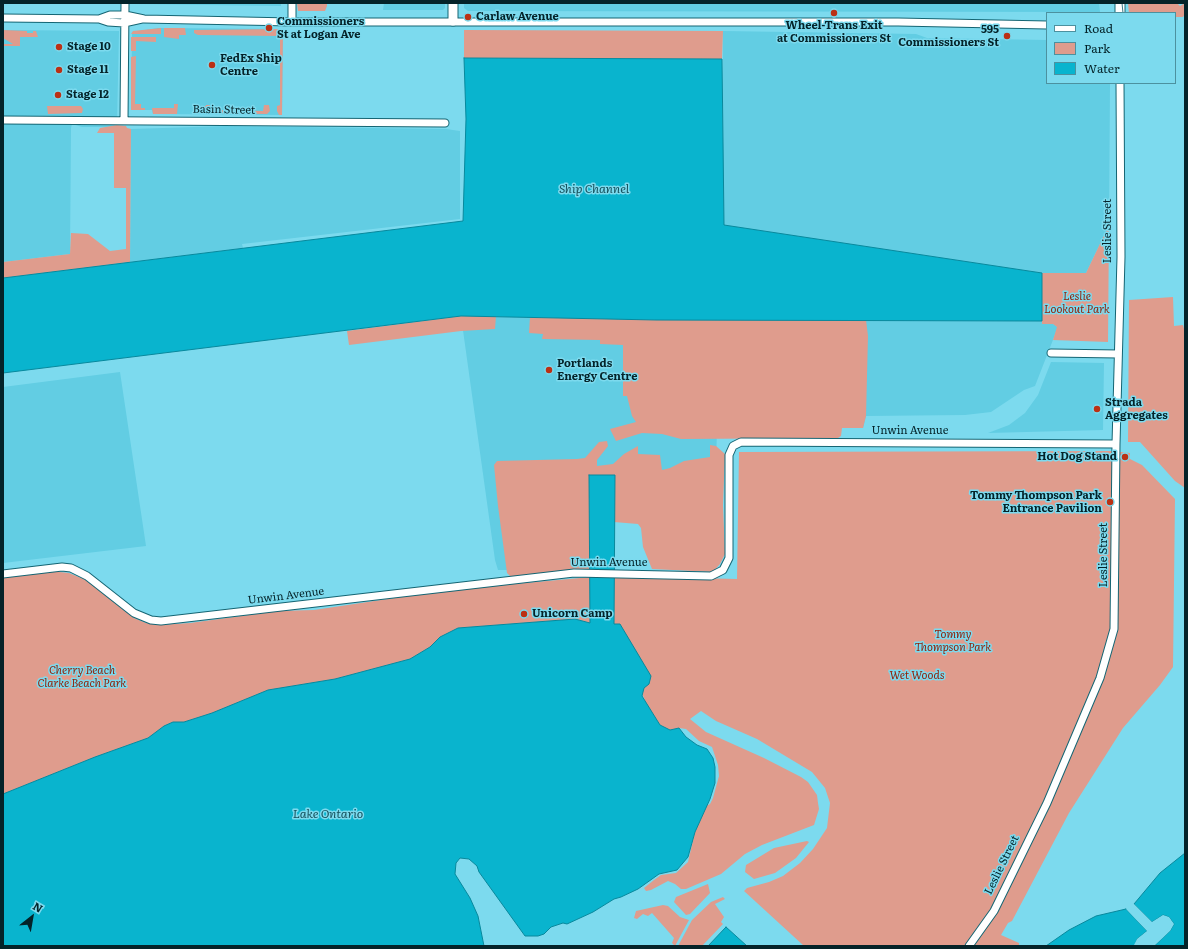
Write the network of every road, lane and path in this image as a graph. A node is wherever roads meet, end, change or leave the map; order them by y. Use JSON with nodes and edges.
{"nodes":[{"id":1,"x":125,"y":3,"type":"edge"},
{"id":2,"x":292,"y":3,"type":"edge"},
{"id":3,"x":453,"y":3,"type":"edge"},
{"id":4,"x":125,"y":15,"type":"junction"},
{"id":5,"x":3,"y":18,"type":"edge"},
{"id":6,"x":99,"y":19,"type":"junction"},
{"id":7,"x":144,"y":19,"type":"junction"},
{"id":8,"x":453,"y":21,"type":"junction"},
{"id":9,"x":292,"y":22,"type":"junction"},
{"id":10,"x":124,"y":23,"type":"junction"},
{"id":11,"x":1046,"y":25,"type":"edge"},
{"id":12,"x":1120,"y":84,"type":"edge"},
{"id":13,"x":3,"y":120,"type":"edge"},
{"id":14,"x":124,"y":120,"type":"junction"},
{"id":15,"x":445,"y":123,"type":"dead end"},
{"id":16,"x":1051,"y":353,"type":"dead end"},
{"id":17,"x":1118,"y":354,"type":"junction"},
{"id":18,"x":1116,"y":444,"type":"junction"},
{"id":19,"x":3,"y":574,"type":"edge"},
{"id":20,"x":969,"y":946,"type":"edge"}],
"edges":[{"from":1,"to":4,"type":"street"},
{"from":2,"to":9,"type":"street"},
{"from":3,"to":8,"type":"main road"},
{"from":4,"to":6,"type":"street"},
{"from":4,"to":7,"type":"street"},
{"from":4,"to":10,"type":"street"},
{"from":5,"to":6,"type":"street"},
{"from":6,"to":10,"type":"street"},
{"from":7,"to":9,"type":"street"},
{"from":7,"to":10,"type":"street"},
{"from":8,"to":9,"type":"street"},
{"from":8,"to":11,"type":"street"},
{"from":10,"to":14,"type":"street"},
{"from":12,"to":17,"type":"street","name":"Leslie Street"},
{"from":13,"to":14,"type":"street","name":"Basin Street"},
{"from":14,"to":15,"type":"street","name":"Basin Street"},
{"from":16,"to":17,"type":"street"},
{"from":17,"to":18,"type":"street","name":"Leslie Street"},
{"from":18,"to":19,"type":"street","name":"Unwin Avenue"},
{"from":18,"to":20,"type":"street","name":"Leslie Street"}]}
